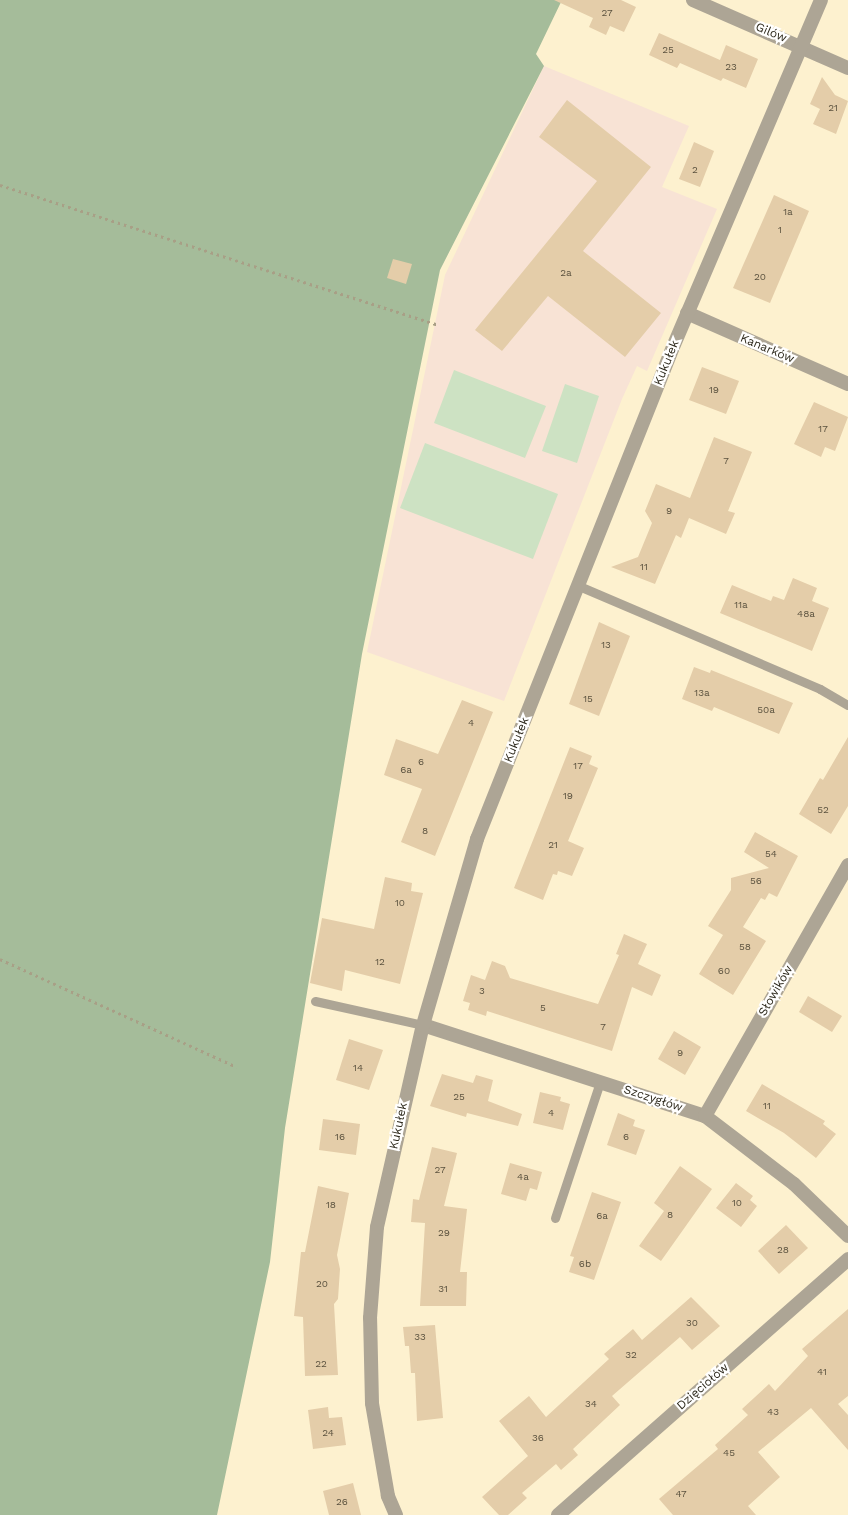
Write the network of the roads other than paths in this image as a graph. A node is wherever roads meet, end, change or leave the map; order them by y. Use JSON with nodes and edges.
{"nodes":[{"id":1,"x":693,"y":0,"type":"edge"},
{"id":2,"x":821,"y":0,"type":"edge"},
{"id":3,"x":800,"y":46,"type":"junction"},
{"id":4,"x":848,"y":68,"type":"edge"},
{"id":5,"x":687,"y":314,"type":"junction"},
{"id":6,"x":848,"y":384,"type":"edge"},
{"id":7,"x":579,"y":586,"type":"junction"},
{"id":8,"x":848,"y":705,"type":"edge"},
{"id":9,"x":848,"y":865,"type":"edge"},
{"id":10,"x":315,"y":1001,"type":"dead end"},
{"id":11,"x":423,"y":1025,"type":"junction"},
{"id":12,"x":600,"y":1082,"type":"junction"},
{"id":13,"x":705,"y":1116,"type":"junction"},
{"id":14,"x":555,"y":1218,"type":"dead end"},
{"id":15,"x":848,"y":1236,"type":"edge"},
{"id":16,"x":848,"y":1259,"type":"edge"},
{"id":17,"x":396,"y":1515,"type":"edge"},
{"id":18,"x":558,"y":1515,"type":"edge"}],
"edges":[{"from":1,"to":3,"type":"street","name":"Gilów"},
{"from":2,"to":3,"type":"street","name":"Kukułek"},
{"from":3,"to":4,"type":"street","name":"Gilów"},
{"from":3,"to":5,"type":"street","name":"Kukułek"},
{"from":5,"to":6,"type":"street","name":"Kanarków"},
{"from":5,"to":7,"type":"street","name":"Kukułek"},
{"from":7,"to":8,"type":"lane"},
{"from":7,"to":11,"type":"street","name":"Kukułek"},
{"from":9,"to":13,"type":"street","name":"Słowików"},
{"from":10,"to":11,"type":"lane"},
{"from":11,"to":12,"type":"street","name":"Szczygłów"},
{"from":11,"to":17,"type":"street","name":"Kukułek"},
{"from":12,"to":13,"type":"street","name":"Szczygłów"},
{"from":12,"to":14,"type":"lane"},
{"from":13,"to":15,"type":"street","name":"Szczygłów"},
{"from":16,"to":18,"type":"street","name":"Dzięciołów"}]}
